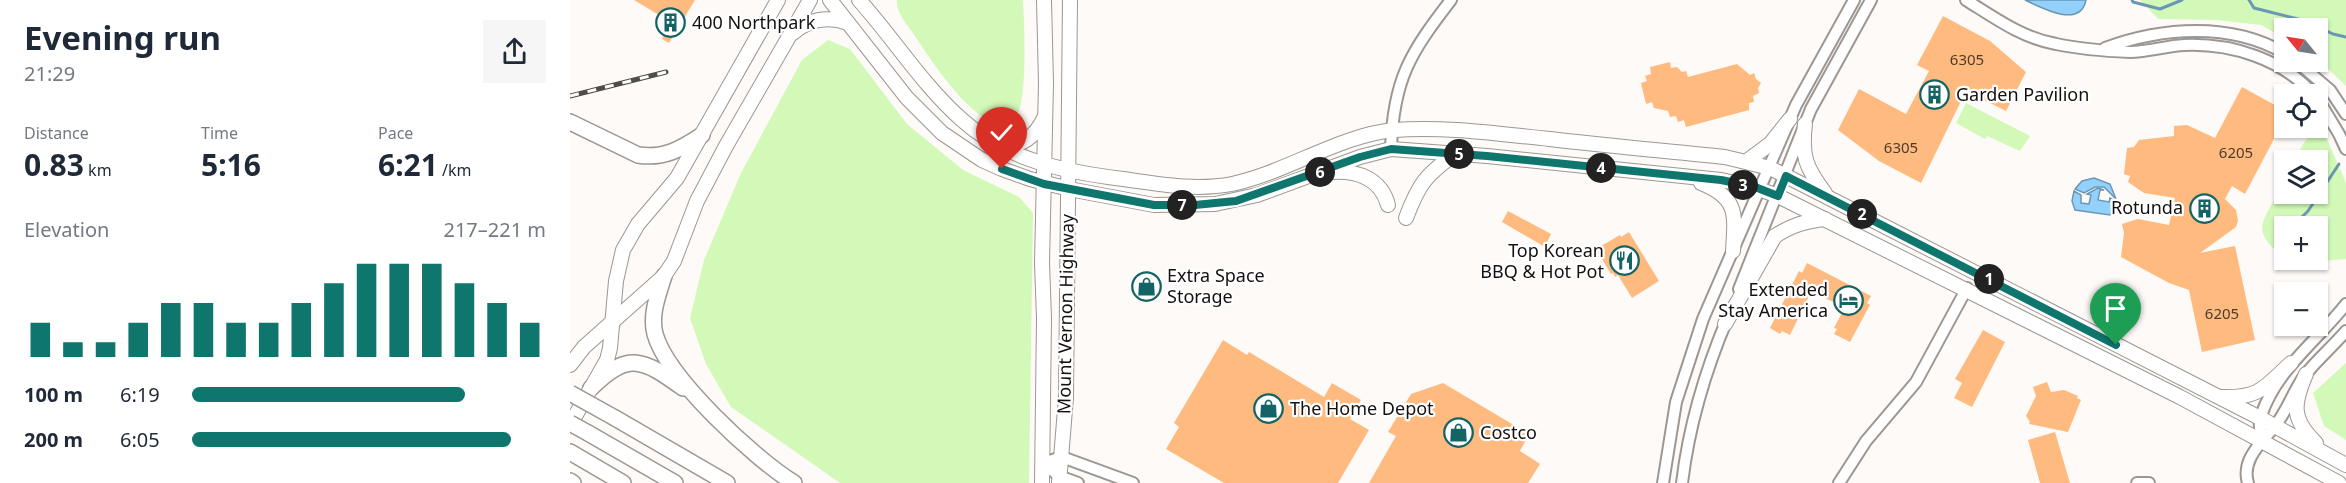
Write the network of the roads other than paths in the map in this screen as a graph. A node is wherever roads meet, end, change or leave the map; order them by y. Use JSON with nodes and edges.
{"nodes":[{"id":1,"x":778,"y":0,"type":"edge"},
{"id":2,"x":810,"y":0,"type":"edge"},
{"id":3,"x":830,"y":0,"type":"edge"},
{"id":4,"x":859,"y":0,"type":"edge"},
{"id":5,"x":866,"y":0,"type":"edge"},
{"id":6,"x":1044,"y":0,"type":"edge"},
{"id":7,"x":1070,"y":0,"type":"edge"},
{"id":8,"x":1451,"y":0,"type":"edge"},
{"id":9,"x":1854,"y":0,"type":"edge"},
{"id":10,"x":1871,"y":0,"type":"edge"},
{"id":11,"x":1966,"y":0,"type":"edge"},
{"id":12,"x":872,"y":15,"type":"junction"},
{"id":13,"x":848,"y":23,"type":"junction"},
{"id":14,"x":1835,"y":33,"type":"junction"},
{"id":15,"x":791,"y":34,"type":"junction"},
{"id":16,"x":1848,"y":41,"type":"junction"},
{"id":17,"x":2102,"y":49,"type":"junction"},
{"id":18,"x":2274,"y":49,"type":"edge"},
{"id":19,"x":2309,"y":72,"type":"edge"},
{"id":20,"x":2301,"y":84,"type":"edge"},
{"id":21,"x":1045,"y":113,"type":"junction"},
{"id":22,"x":2346,"y":114,"type":"edge"},
{"id":23,"x":2328,"y":116,"type":"edge"},
{"id":24,"x":1790,"y":119,"type":"junction"},
{"id":25,"x":570,"y":122,"type":"edge"},
{"id":26,"x":1805,"y":124,"type":"junction"},
{"id":27,"x":1392,"y":130,"type":"junction"},
{"id":28,"x":702,"y":135,"type":"junction"},
{"id":29,"x":999,"y":146,"type":"junction"},
{"id":30,"x":1391,"y":149,"type":"junction"},
{"id":31,"x":2346,"y":149,"type":"edge"},
{"id":32,"x":1456,"y":153,"type":"junction"},
{"id":33,"x":1747,"y":161,"type":"junction"},
{"id":34,"x":1044,"y":165,"type":"junction"},
{"id":35,"x":1770,"y":168,"type":"junction"},
{"id":36,"x":1068,"y":170,"type":"junction"},
{"id":37,"x":1314,"y":174,"type":"junction"},
{"id":38,"x":1685,"y":176,"type":"junction"},
{"id":39,"x":1786,"y":176,"type":"junction"},
{"id":40,"x":1044,"y":184,"type":"junction"},
{"id":41,"x":1069,"y":189,"type":"junction"},
{"id":42,"x":1761,"y":189,"type":"junction"},
{"id":43,"x":1778,"y":196,"type":"junction"},
{"id":44,"x":1828,"y":197,"type":"junction"},
{"id":45,"x":1388,"y":205,"type":"dead end"},
{"id":46,"x":1406,"y":219,"type":"dead end"},
{"id":47,"x":1825,"y":219,"type":"junction"},
{"id":48,"x":1733,"y":251,"type":"junction"},
{"id":49,"x":664,"y":276,"type":"junction"},
{"id":50,"x":1967,"y":288,"type":"junction"},
{"id":51,"x":2346,"y":304,"type":"edge"},
{"id":52,"x":612,"y":324,"type":"junction"},
{"id":53,"x":1725,"y":324,"type":"junction"},
{"id":54,"x":2346,"y":331,"type":"edge"},
{"id":55,"x":1691,"y":354,"type":"junction"},
{"id":56,"x":1710,"y":360,"type":"junction"},
{"id":57,"x":2291,"y":363,"type":"junction"},
{"id":58,"x":570,"y":365,"type":"edge"},
{"id":59,"x":2306,"y":374,"type":"junction"},
{"id":60,"x":591,"y":388,"type":"junction"},
{"id":61,"x":570,"y":393,"type":"edge"},
{"id":62,"x":2216,"y":397,"type":"junction"},
{"id":63,"x":698,"y":398,"type":"junction"},
{"id":64,"x":2260,"y":418,"type":"junction"},
{"id":65,"x":570,"y":424,"type":"edge"},
{"id":66,"x":2275,"y":426,"type":"junction"},
{"id":67,"x":2261,"y":440,"type":"junction"},
{"id":68,"x":575,"y":455,"type":"edge"},
{"id":69,"x":2328,"y":455,"type":"junction"},
{"id":70,"x":1062,"y":457,"type":"junction"},
{"id":71,"x":1043,"y":463,"type":"junction"},
{"id":72,"x":2346,"y":465,"type":"edge"},
{"id":73,"x":1059,"y":479,"type":"edge"},
{"id":74,"x":623,"y":483,"type":"edge"},
{"id":75,"x":675,"y":483,"type":"edge"},
{"id":76,"x":727,"y":483,"type":"edge"},
{"id":77,"x":794,"y":483,"type":"edge"},
{"id":78,"x":1042,"y":483,"type":"edge"},
{"id":79,"x":1078,"y":483,"type":"edge"},
{"id":80,"x":1133,"y":483,"type":"edge"},
{"id":81,"x":1663,"y":483,"type":"edge"},
{"id":82,"x":1682,"y":483,"type":"edge"},
{"id":83,"x":1839,"y":483,"type":"edge"},
{"id":84,"x":2137,"y":483,"type":"edge"},
{"id":85,"x":2150,"y":483,"type":"edge"},
{"id":86,"x":2248,"y":483,"type":"edge"},
{"id":87,"x":2339,"y":483,"type":"edge"}],
"edges":[{"from":1,"to":28,"type":"main road"},
{"from":2,"to":15,"type":"main road"},
{"from":3,"to":13,"type":"main road"},
{"from":4,"to":12,"type":"main road"},
{"from":5,"to":12,"type":"main road"},
{"from":6,"to":21,"type":"main road","name":"Mount Vernon Highway"},
{"from":7,"to":36,"type":"main road","name":"Mount Vernon Highway"},
{"from":8,"to":27,"type":"street"},
{"from":9,"to":14,"type":"street"},
{"from":10,"to":16,"type":"street"},
{"from":11,"to":17,"type":"street"},
{"from":12,"to":29,"type":"main road"},
{"from":13,"to":15,"type":"main road"},
{"from":13,"to":40,"type":"main road"},
{"from":14,"to":16,"type":"street"},
{"from":14,"to":24,"type":"street"},
{"from":15,"to":49,"type":"main road"},
{"from":16,"to":26,"type":"street"},
{"from":17,"to":18,"type":"street"},
{"from":17,"to":20,"type":"street"},
{"from":19,"to":22,"type":"street"},
{"from":21,"to":29,"type":"main road"},
{"from":21,"to":34,"type":"main road","name":"Mount Vernon Highway"},
{"from":23,"to":31,"type":"street"},
{"from":24,"to":33,"type":"main road"},
{"from":24,"to":35,"type":"street"},
{"from":25,"to":28,"type":"highway"},
{"from":26,"to":39,"type":"street"},
{"from":26,"to":44,"type":"main road"},
{"from":27,"to":30,"type":"street"},
{"from":27,"to":33,"type":"main road"},
{"from":27,"to":36,"type":"main road"},
{"from":28,"to":52,"type":"main road"},
{"from":29,"to":34,"type":"main road"},
{"from":30,"to":32,"type":"main road"},
{"from":30,"to":37,"type":"main road"},
{"from":32,"to":38,"type":"main road"},
{"from":32,"to":46,"type":"main road"},
{"from":33,"to":35,"type":"main road"},
{"from":34,"to":36,"type":"main road"},
{"from":34,"to":40,"type":"main road","name":"Mount Vernon Highway"},
{"from":35,"to":39,"type":"main road"},
{"from":35,"to":42,"type":"street"},
{"from":36,"to":41,"type":"main road","name":"Mount Vernon Highway"},
{"from":37,"to":41,"type":"main road"},
{"from":37,"to":45,"type":"main road"},
{"from":38,"to":42,"type":"main road"},
{"from":38,"to":48,"type":"main road"},
{"from":39,"to":43,"type":"street"},
{"from":39,"to":44,"type":"main road"},
{"from":40,"to":41,"type":"main road"},
{"from":40,"to":71,"type":"main road","name":"Mount Vernon Highway"},
{"from":41,"to":70,"type":"main road","name":"Mount Vernon Highway"},
{"from":42,"to":43,"type":"main road"},
{"from":42,"to":48,"type":"street"},
{"from":43,"to":47,"type":"main road"},
{"from":43,"to":53,"type":"street"},
{"from":44,"to":62,"type":"main road"},
{"from":47,"to":50,"type":"main road"},
{"from":47,"to":53,"type":"main road"},
{"from":48,"to":55,"type":"street"},
{"from":49,"to":52,"type":"main road"},
{"from":49,"to":63,"type":"highway"},
{"from":50,"to":67,"type":"main road"},
{"from":50,"to":83,"type":"street"},
{"from":51,"to":57,"type":"street"},
{"from":52,"to":58,"type":"main road"},
{"from":52,"to":60,"type":"main road"},
{"from":53,"to":56,"type":"street"},
{"from":54,"to":59,"type":"street"},
{"from":55,"to":56,"type":"street"},
{"from":55,"to":81,"type":"street"},
{"from":56,"to":82,"type":"street"},
{"from":57,"to":62,"type":"main road"},
{"from":57,"to":64,"type":"street"},
{"from":59,"to":66,"type":"street"},
{"from":59,"to":69,"type":"main road"},
{"from":60,"to":63,"type":"highway"},
{"from":60,"to":65,"type":"main road"},
{"from":61,"to":76,"type":"highway","bridge":true},
{"from":62,"to":64,"type":"main road"},
{"from":63,"to":77,"type":"highway"},
{"from":64,"to":66,"type":"main road"},
{"from":64,"to":67,"type":"street"},
{"from":65,"to":75,"type":"highway","bridge":true},
{"from":66,"to":67,"type":"street"},
{"from":66,"to":69,"type":"main road"},
{"from":67,"to":86,"type":"street"},
{"from":67,"to":87,"type":"main road"},
{"from":68,"to":74,"type":"highway"},
{"from":69,"to":72,"type":"main road"},
{"from":70,"to":71,"type":"street"},
{"from":70,"to":73,"type":"main road","name":"Mount Vernon Highway"},
{"from":70,"to":80,"type":"street"},
{"from":71,"to":73,"type":"street"},
{"from":71,"to":78,"type":"main road","name":"Mount Vernon Highway"},
{"from":73,"to":79,"type":"street"},
{"from":84,"to":85,"type":"street"}]}
